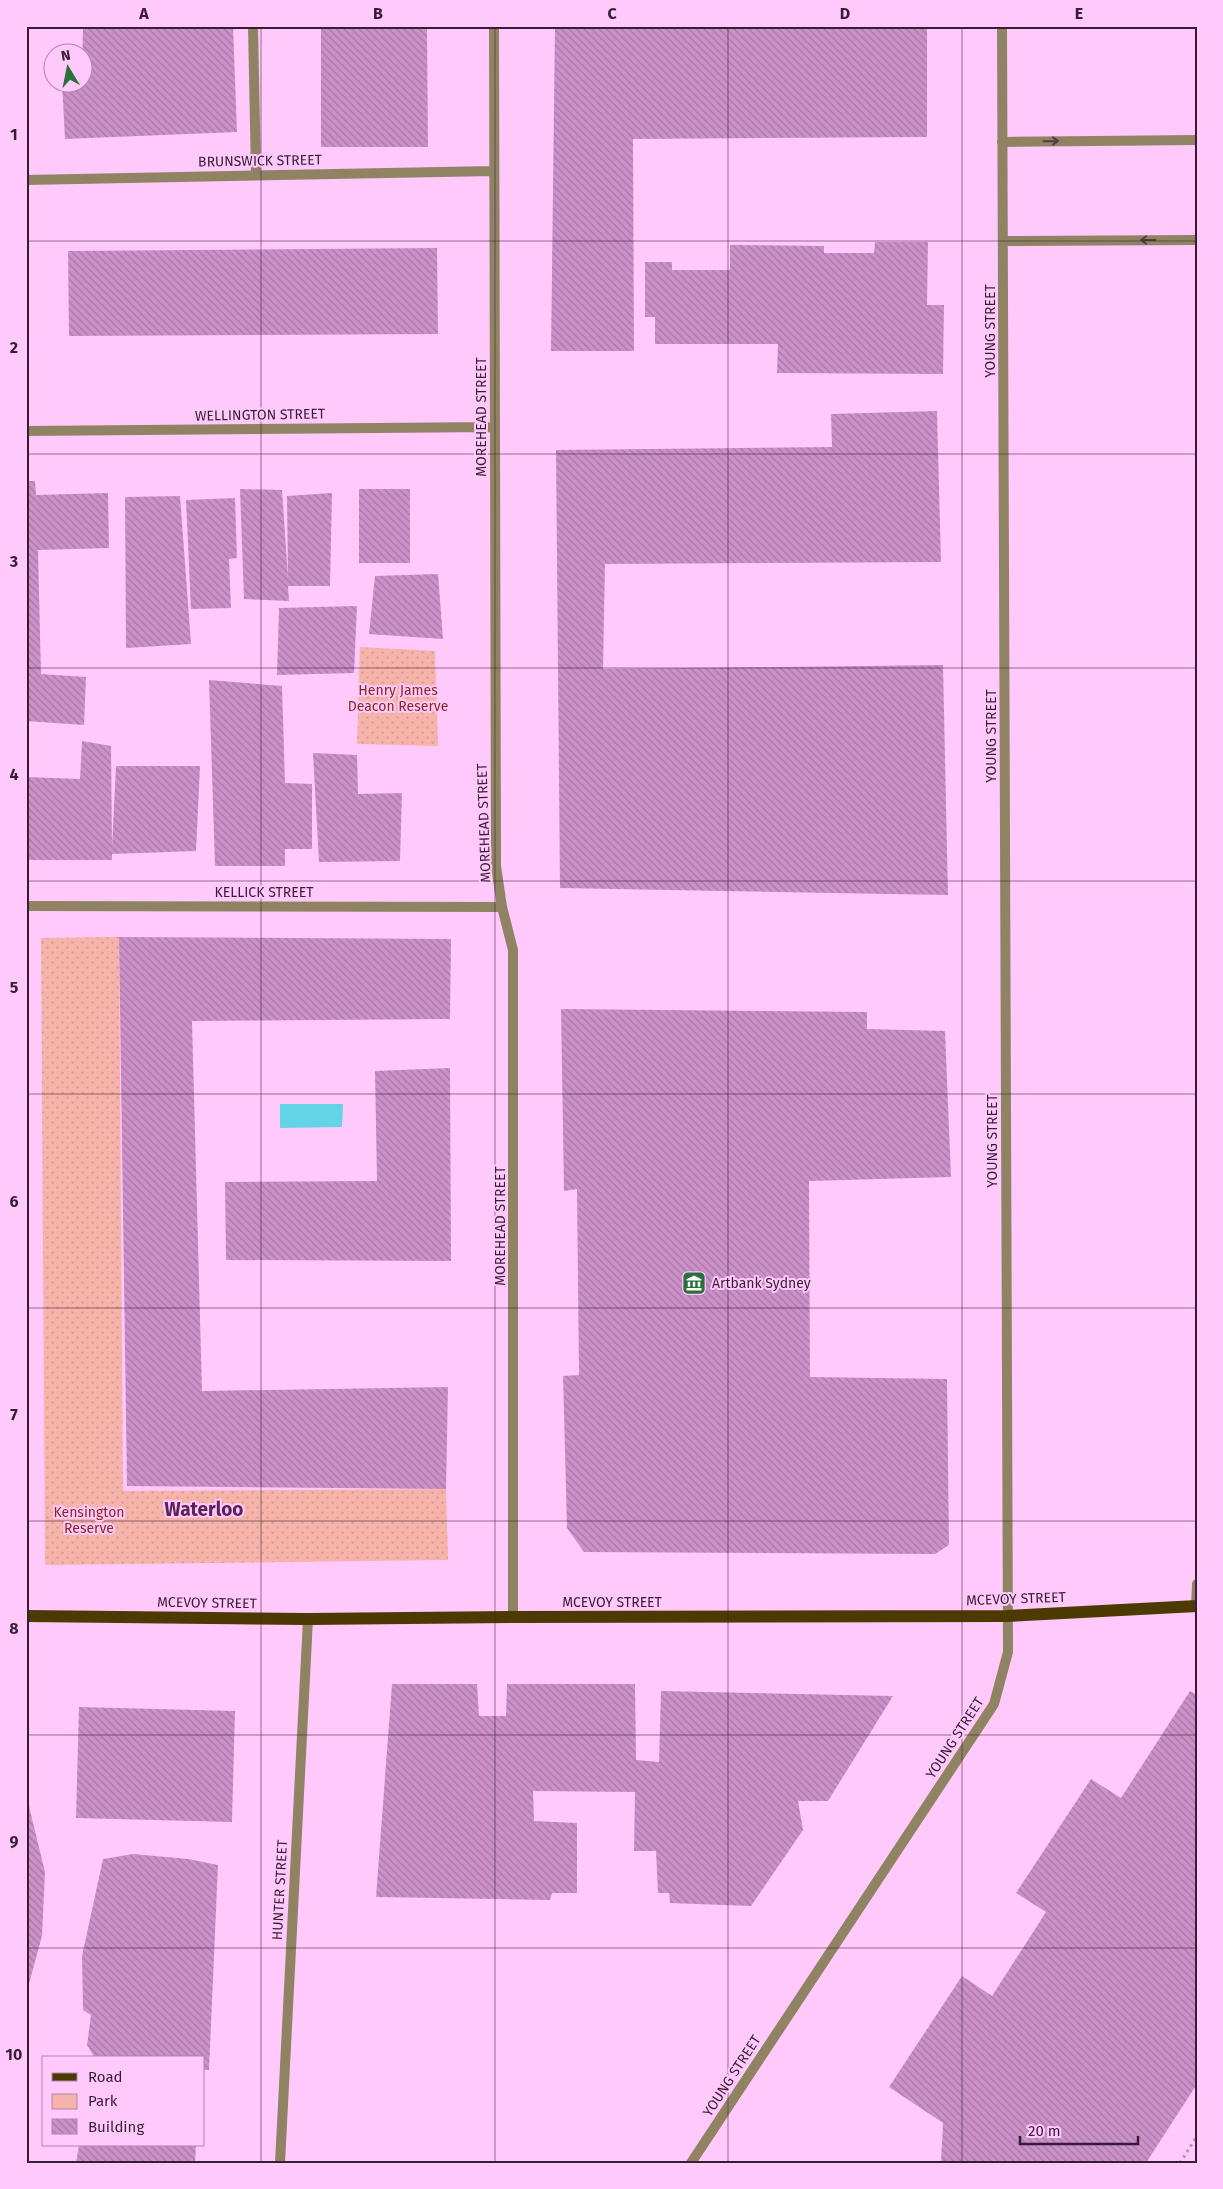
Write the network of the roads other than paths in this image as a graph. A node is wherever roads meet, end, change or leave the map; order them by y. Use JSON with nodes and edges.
{"nodes":[{"id":1,"x":253,"y":26,"type":"edge"},
{"id":2,"x":494,"y":26,"type":"edge"},
{"id":3,"x":1002,"y":26,"type":"edge"},
{"id":4,"x":1197,"y":140,"type":"edge"},
{"id":5,"x":1002,"y":142,"type":"junction"},
{"id":6,"x":494,"y":171,"type":"junction"},
{"id":7,"x":256,"y":175,"type":"junction"},
{"id":8,"x":26,"y":180,"type":"edge"},
{"id":9,"x":1197,"y":240,"type":"edge"},
{"id":10,"x":1003,"y":241,"type":"junction"},
{"id":11,"x":494,"y":427,"type":"junction"},
{"id":12,"x":26,"y":431,"type":"edge"},
{"id":13,"x":26,"y":906,"type":"edge"},
{"id":14,"x":502,"y":907,"type":"junction"},
{"id":15,"x":1197,"y":1584,"type":"edge"},
{"id":16,"x":1197,"y":1606,"type":"edge"},
{"id":17,"x":26,"y":1616,"type":"edge"},
{"id":18,"x":1007,"y":1616,"type":"junction"},
{"id":19,"x":513,"y":1617,"type":"junction"},
{"id":20,"x":308,"y":1619,"type":"junction"},
{"id":21,"x":280,"y":2163,"type":"edge"},
{"id":22,"x":691,"y":2163,"type":"edge"}],
"edges":[{"from":1,"to":7,"type":"street"},
{"from":2,"to":6,"type":"street","name":"MOREHEAD STREET"},
{"from":3,"to":5,"type":"street","name":"YOUNG STREET"},
{"from":5,"to":4,"type":"street","one_way":true},
{"from":5,"to":10,"type":"street","name":"YOUNG STREET"},
{"from":6,"to":7,"type":"street","name":"BRUNSWICK STREET"},
{"from":6,"to":11,"type":"street","name":"MOREHEAD STREET"},
{"from":7,"to":8,"type":"street","name":"BRUNSWICK STREET"},
{"from":9,"to":10,"type":"street","one_way":true},
{"from":10,"to":18,"type":"street","name":"YOUNG STREET"},
{"from":11,"to":12,"type":"street","name":"WELLINGTON STREET"},
{"from":11,"to":14,"type":"street","name":"MOREHEAD STREET"},
{"from":13,"to":14,"type":"street","name":"KELLICK STREET"},
{"from":14,"to":19,"type":"street","name":"MOREHEAD STREET"},
{"from":15,"to":16,"type":"street"},
{"from":16,"to":18,"type":"main road","name":"MCEVOY STREET"},
{"from":17,"to":20,"type":"main road","name":"MCEVOY STREET"},
{"from":18,"to":19,"type":"main road","name":"MCEVOY STREET"},
{"from":18,"to":22,"type":"street","name":"YOUNG STREET"},
{"from":19,"to":20,"type":"main road","name":"MCEVOY STREET"},
{"from":20,"to":21,"type":"street","name":"HUNTER STREET"}]}
